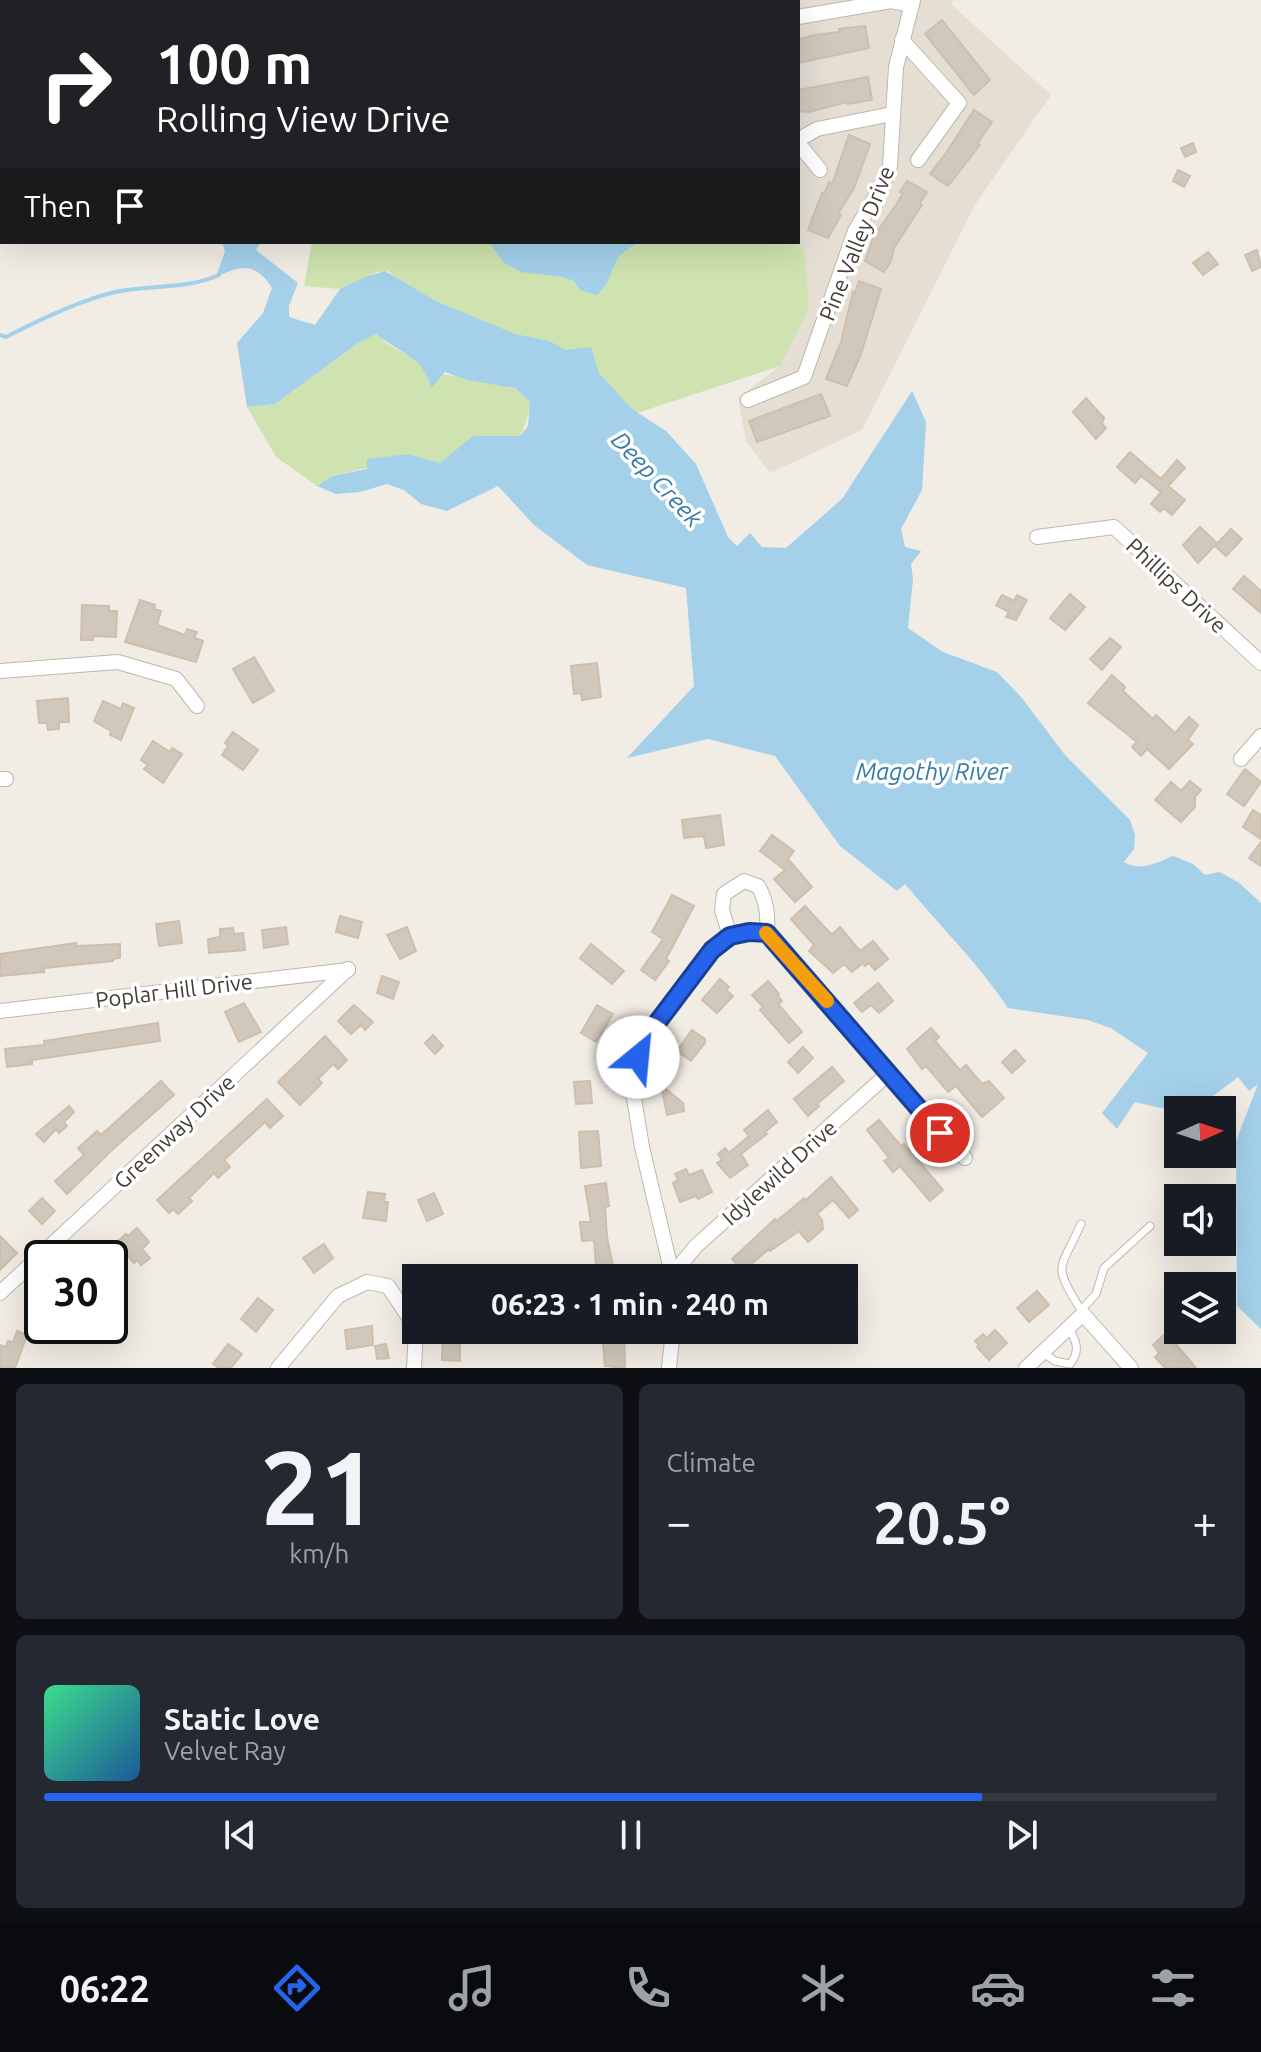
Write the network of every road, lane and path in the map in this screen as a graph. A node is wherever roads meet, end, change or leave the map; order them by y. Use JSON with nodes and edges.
{"nodes":[{"id":1,"x":913,"y":2,"type":"edge"},
{"id":2,"x":800,"y":17,"type":"edge"},
{"id":3,"x":902,"y":40,"type":"junction"},
{"id":4,"x":892,"y":114,"type":"junction"},
{"id":5,"x":800,"y":141,"type":"edge"},
{"id":6,"x":800,"y":145,"type":"edge"},
{"id":7,"x":918,"y":160,"type":"dead end"},
{"id":8,"x":820,"y":170,"type":"dead end"},
{"id":9,"x":748,"y":400,"type":"dead end"},
{"id":10,"x":1037,"y":537,"type":"dead end"},
{"id":11,"x":1261,"y":663,"type":"edge"},
{"id":12,"x":0,"y":671,"type":"edge"},
{"id":13,"x":197,"y":706,"type":"dead end"},
{"id":14,"x":1261,"y":736,"type":"edge"},
{"id":15,"x":1241,"y":759,"type":"dead end"},
{"id":16,"x":767,"y":933,"type":"junction"},
{"id":17,"x":730,"y":936,"type":"junction"},
{"id":18,"x":348,"y":969,"type":"joint"},
{"id":19,"x":0,"y":1011,"type":"edge"},
{"id":20,"x":889,"y":1073,"type":"junction"},
{"id":21,"x":965,"y":1158,"type":"dead end"},
{"id":22,"x":1081,"y":1224,"type":"dead end"},
{"id":23,"x":1150,"y":1226,"type":"dead end"},
{"id":24,"x":670,"y":1264,"type":"edge"},
{"id":25,"x":682,"y":1264,"type":"edge"},
{"id":26,"x":0,"y":1293,"type":"edge"},
{"id":27,"x":402,"y":1308,"type":"edge"},
{"id":28,"x":1082,"y":1312,"type":"junction"},
{"id":29,"x":1069,"y":1328,"type":"junction"},
{"id":30,"x":415,"y":1344,"type":"edge"},
{"id":31,"x":672,"y":1344,"type":"edge"},
{"id":32,"x":1043,"y":1353,"type":"junction"},
{"id":33,"x":278,"y":1368,"type":"edge"},
{"id":34,"x":414,"y":1368,"type":"edge"},
{"id":35,"x":669,"y":1368,"type":"edge"},
{"id":36,"x":1026,"y":1368,"type":"edge"},
{"id":37,"x":1131,"y":1368,"type":"edge"}],
"edges":[{"from":1,"to":2,"type":"street"},
{"from":1,"to":3,"type":"street","name":"Pine Valley Drive"},
{"from":3,"to":4,"type":"street","name":"Pine Valley Drive"},
{"from":3,"to":7,"type":"street"},
{"from":4,"to":5,"type":"street"},
{"from":4,"to":9,"type":"street","name":"Pine Valley Drive"},
{"from":6,"to":8,"type":"street"},
{"from":10,"to":11,"type":"street","name":"Phillips Drive"},
{"from":12,"to":13,"type":"street"},
{"from":14,"to":15,"type":"street"},
{"from":16,"to":17,"type":"street"},
{"from":16,"to":17,"type":"street"},
{"from":16,"to":20,"type":"street"},
{"from":17,"to":24,"type":"street"},
{"from":18,"to":19,"type":"street","name":"Poplar Hill Drive"},
{"from":18,"to":26,"type":"street","name":"Greenway Drive"},
{"from":20,"to":21,"type":"street"},
{"from":20,"to":25,"type":"street","name":"Idylewild Drive"},
{"from":22,"to":28,"type":"lane"},
{"from":23,"to":28,"type":"lane"},
{"from":27,"to":33,"type":"street"},
{"from":28,"to":29,"type":"street"},
{"from":28,"to":37,"type":"street"},
{"from":29,"to":32,"type":"street"},
{"from":29,"to":32,"type":"lane"},
{"from":30,"to":34,"type":"street"},
{"from":31,"to":35,"type":"street"},
{"from":32,"to":36,"type":"street"}]}
